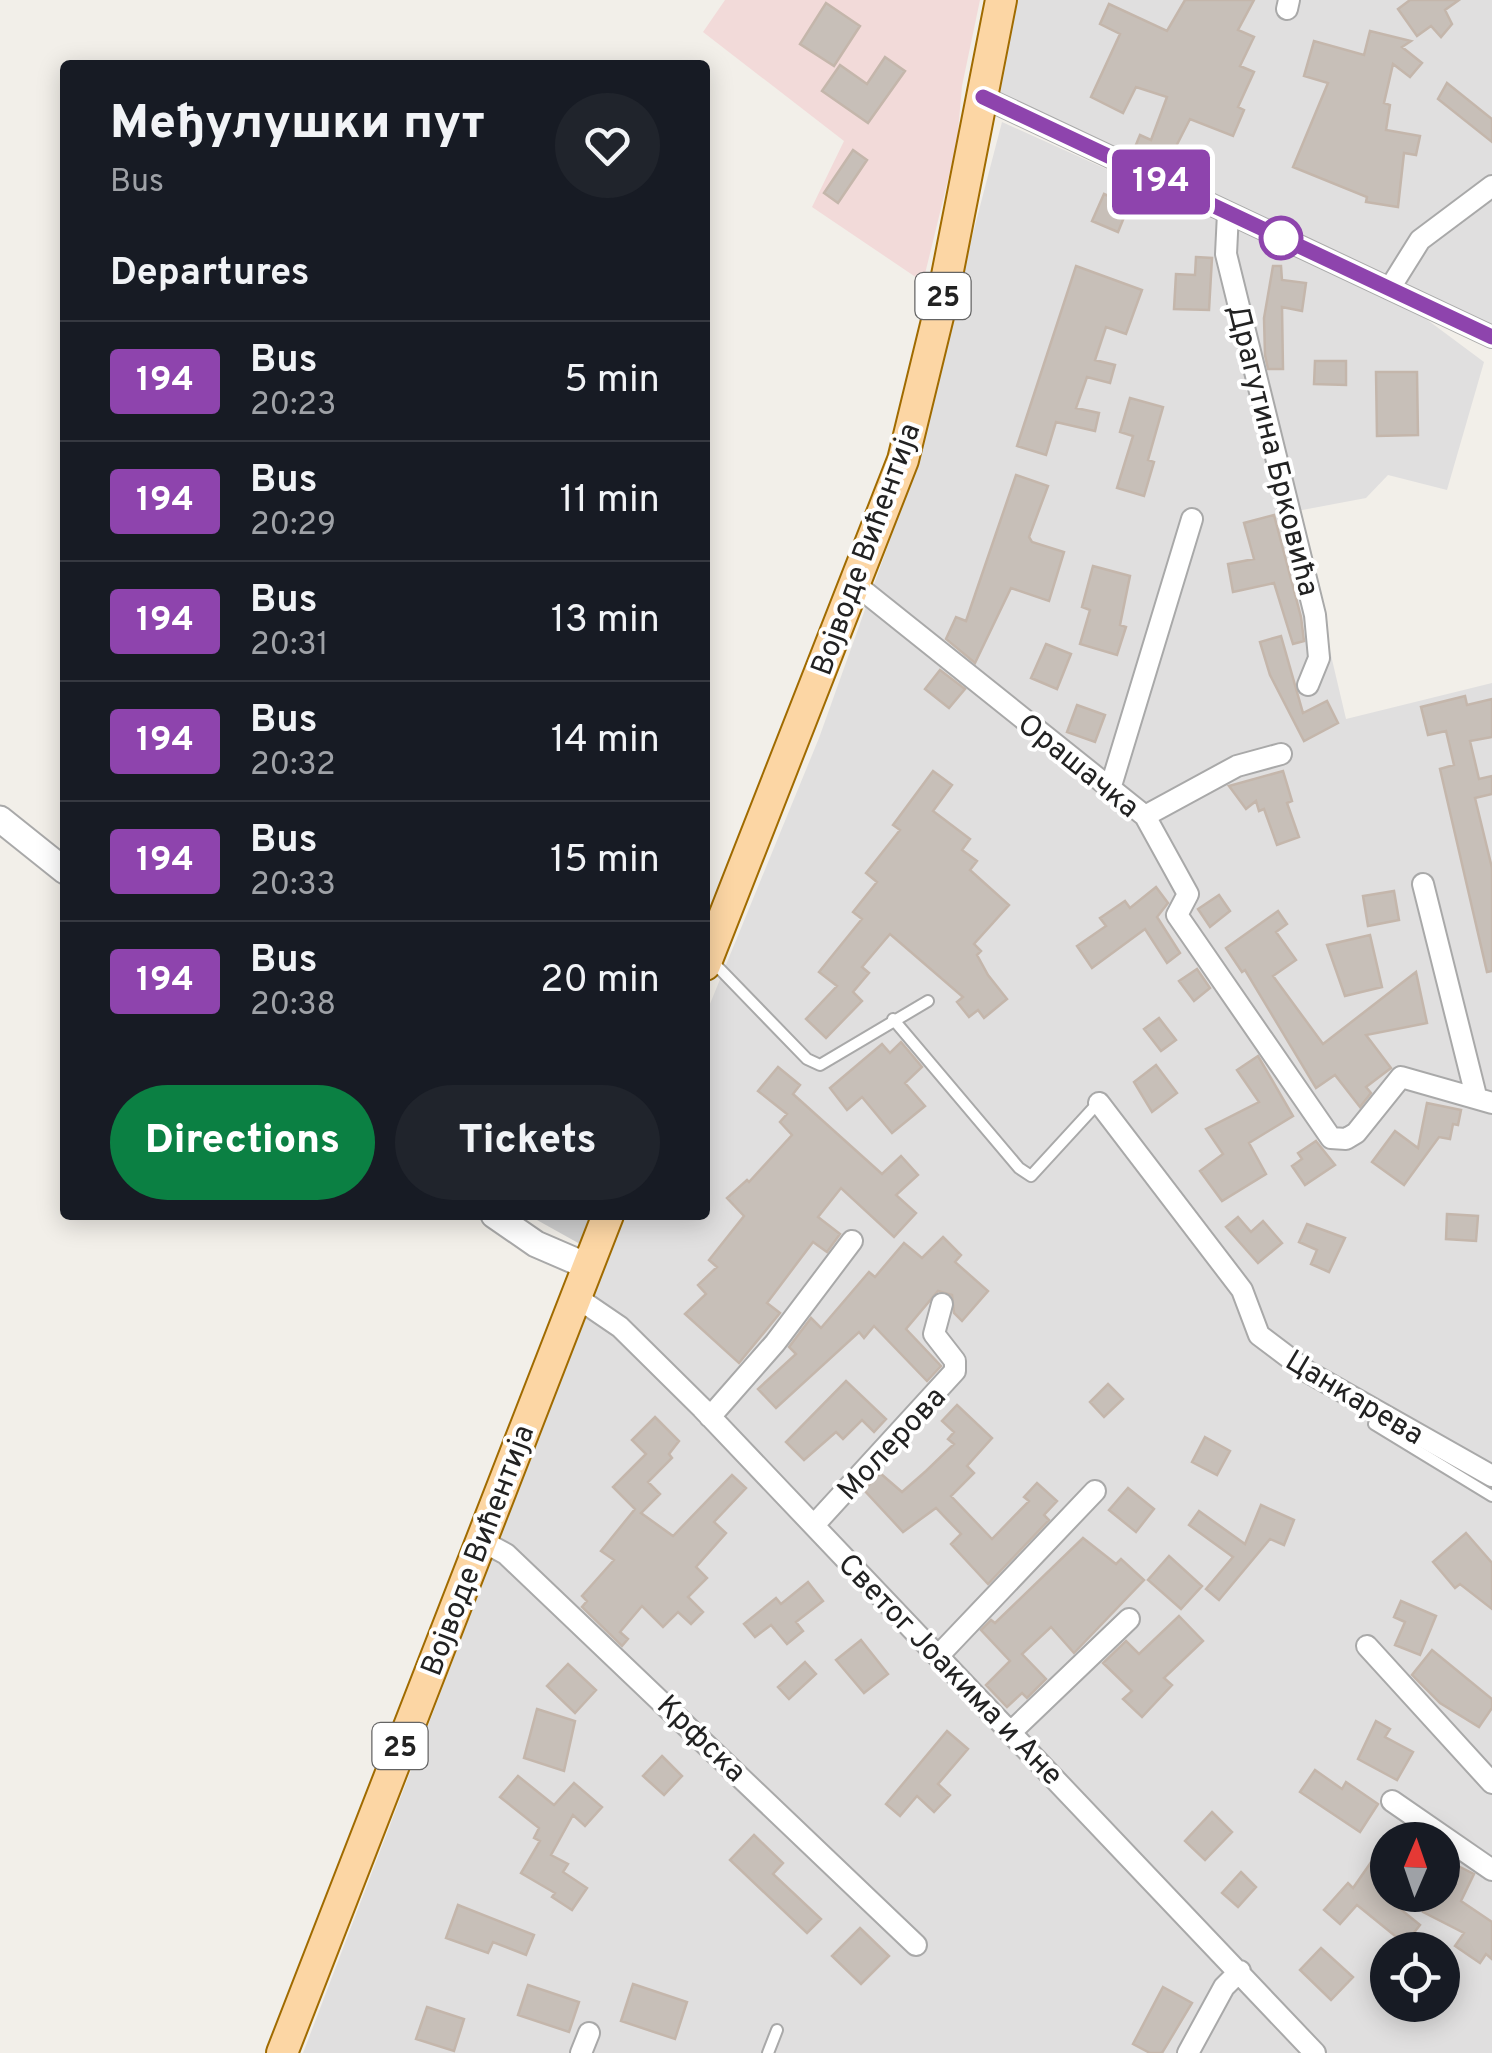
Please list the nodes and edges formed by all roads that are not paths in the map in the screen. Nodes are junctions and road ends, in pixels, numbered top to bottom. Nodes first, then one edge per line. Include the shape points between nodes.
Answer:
1 (1001, 0) edge
2 (983, 97) junction
3 (1492, 186) edge
4 (1228, 213) junction
5 (1390, 288) junction
6 (1492, 337) edge
7 (1192, 519) dead end
8 (855, 584) junction
9 (1308, 686) dead end
10 (1280, 754) dead end
11 (1110, 789) junction
12 (1144, 816) junction
13 (0, 820) edge
14 (60, 867) edge
15 (1423, 884) dead end
16 (710, 953) edge
17 (710, 964) edge
18 (928, 1001) dead end
19 (893, 1018) junction
20 (1484, 1100) edge
21 (1099, 1102) joint
22 (501, 1220) edge
23 (606, 1220) edge
24 (852, 1241) dead end
25 (587, 1266) junction
26 (576, 1297) junction
27 (942, 1304) dead end
28 (710, 1417) junction
29 (1374, 1424) dead end
30 (1492, 1476) edge
31 (1096, 1491) dead end
32 (1492, 1496) edge
33 (814, 1526) junction
34 (480, 1540) junction
35 (1128, 1618) dead end
36 (1367, 1646) dead end
37 (940, 1655) junction
38 (1011, 1732) junction
39 (1492, 1783) edge
40 (1392, 1802) dead end
41 (1492, 1870) edge
42 (916, 1945) dead end
43 (1240, 1971) junction
44 (777, 2030) dead end
45 (590, 2032) dead end
46 (282, 2053) edge
47 (581, 2053) edge
48 (768, 2053) edge
49 (1188, 2053) edge
50 (1315, 2053) edge

1 - 2 main road, Војводе Вићентија / 25
2 - 4 street
2 - 8 main road, Војводе Вићентија / 25 via 915,418
3 - 5 street via 1420,240
4 - 5 street
4 - 9 street, Драгутина Брковића via 1226,254 1315,615 1319,658
5 - 6 street
7 - 11 street
8 - 11 street, Орашачка
8 - 16 main road, Војводе Вићентија / 25
10 - 12 street via 1237,766
11 - 12 street, Орашачка
12 - 20 street, Орашачка via 1188,894 1176,915 1331,1138 1356,1133 1401,1077
13 - 14 street
15 - 20 street
17 - 19 lane via 813,1063 832,1060
18 - 19 lane
19 - 21 lane via 1031,1176
21 - 30 street, Цанкарева via 1242,1290 1258,1335 1308,1372
22 - 25 street
23 - 25 main road, Војводе Вићентија / 25
24 - 28 street
25 - 26 main road, Војводе Вићентија / 25
26 - 28 street, Светог Јоакима и Ане via 620,1328
26 - 34 main road, Војводе Вићентија / 25
27 - 33 street, Молерова via 934,1334 955,1361 955,1372
28 - 33 street, Светог Јоакима и Ане
29 - 32 lane
31 - 37 street
33 - 37 street, Светог Јоакима и Ане
34 - 42 street, Крфска via 520,1567
34 - 46 main road, Војводе Вићентија / 25
35 - 38 street
36 - 39 street
37 - 38 street, Светог Јоакима и Ане
38 - 43 street, Светог Јоакима и Ане
40 - 41 street
43 - 49 street
43 - 50 street, Светог Јоакима и Ане
44 - 48 lane
45 - 47 street

